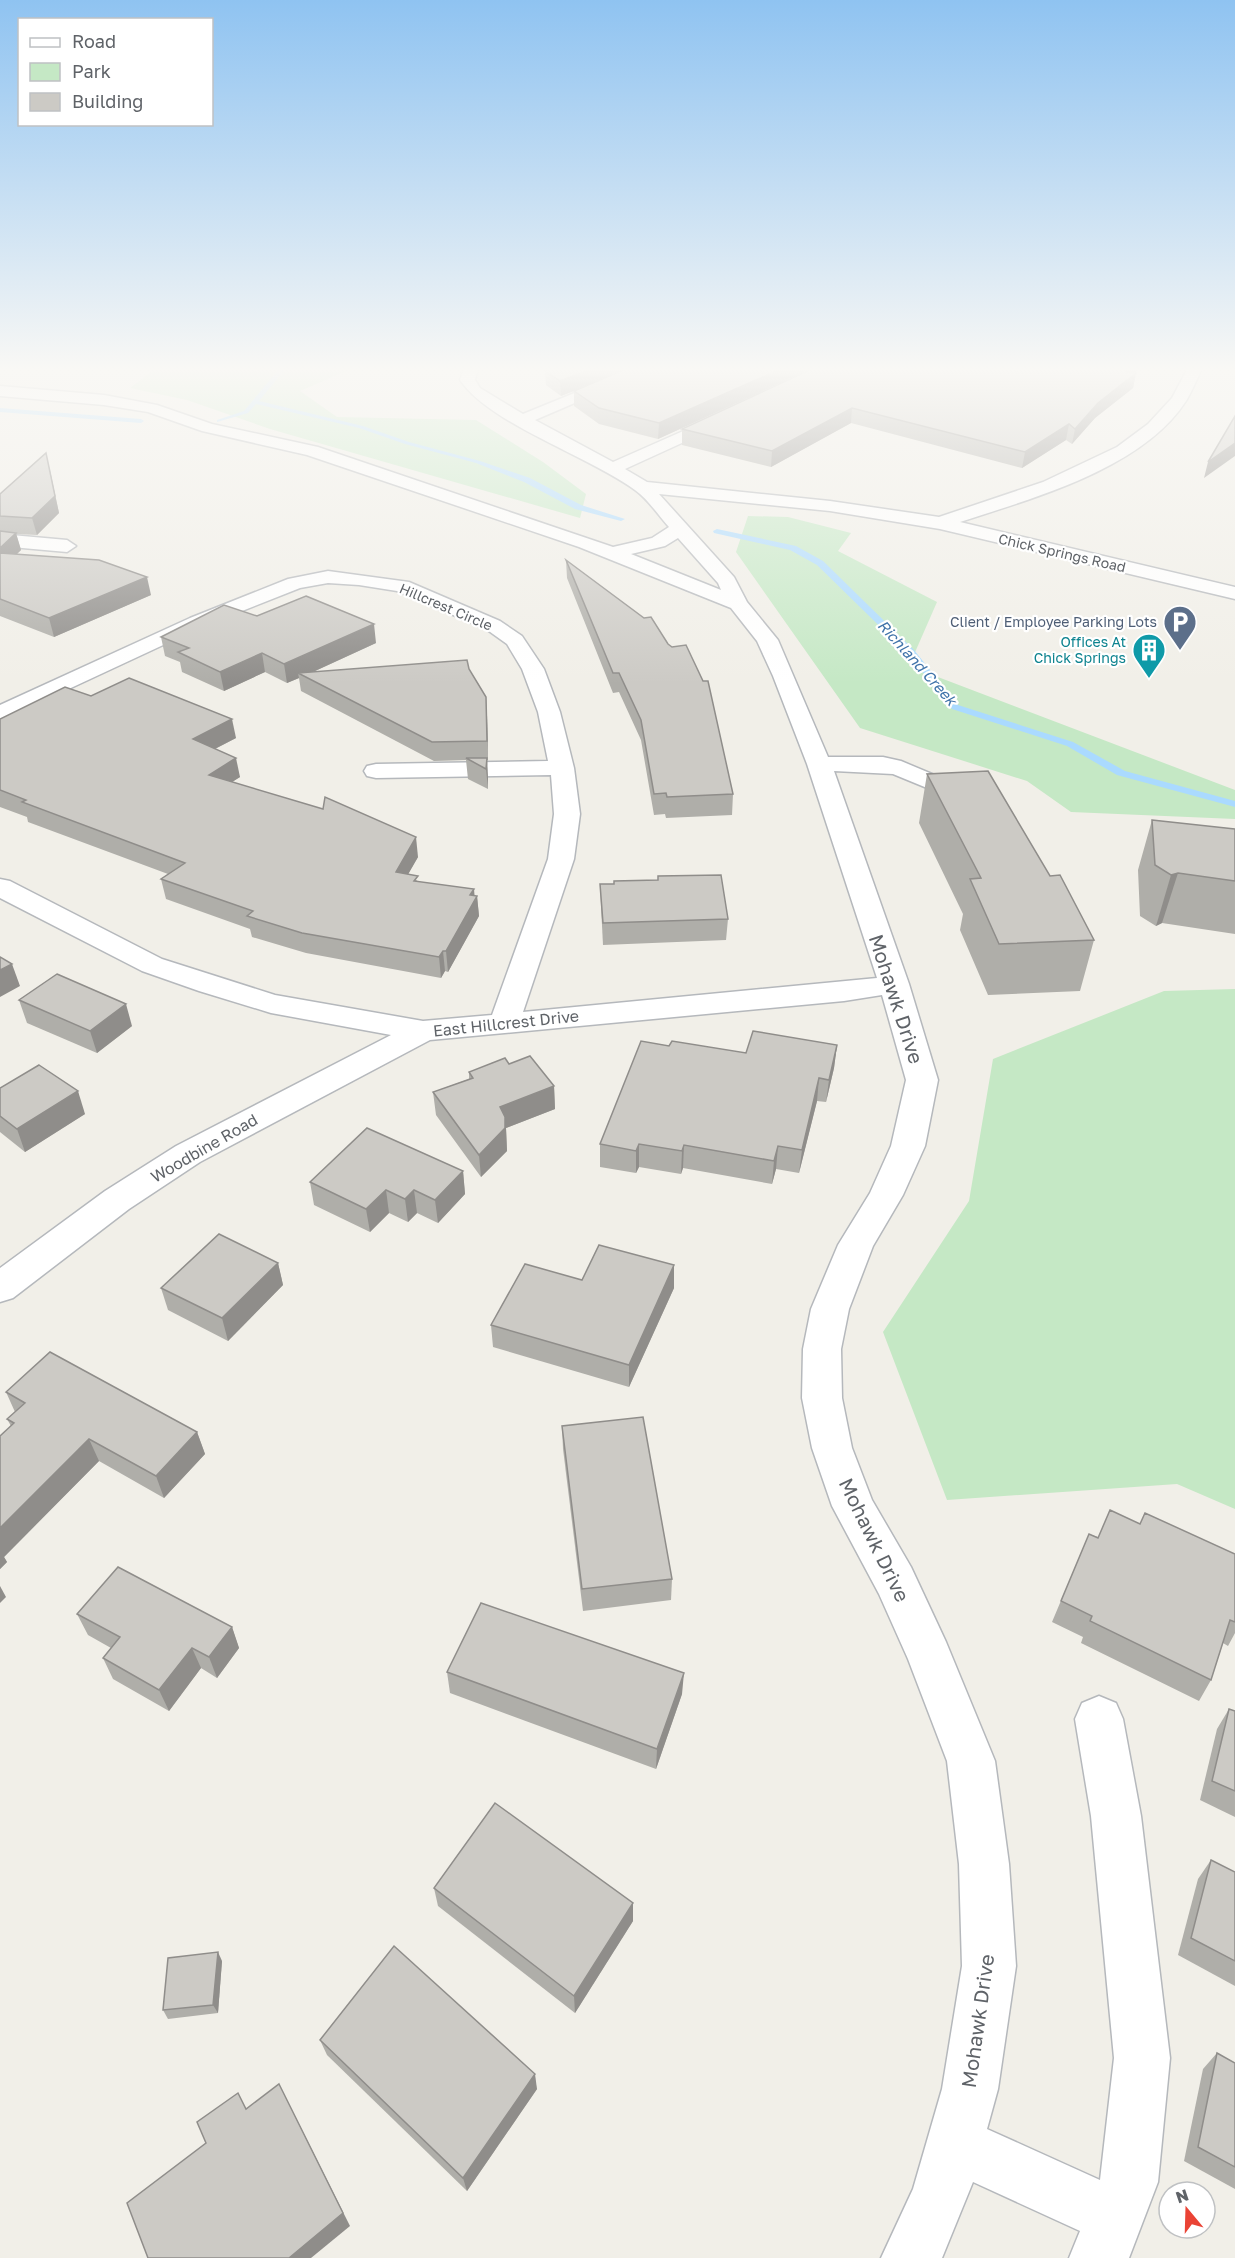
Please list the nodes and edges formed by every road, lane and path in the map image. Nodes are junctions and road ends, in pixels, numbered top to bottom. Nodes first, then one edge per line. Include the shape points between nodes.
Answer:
1 (383, 473) edge
2 (620, 473) edge
3 (636, 473) edge
4 (1075, 473) edge
5 (628, 478) junction
6 (940, 523) junction
7 (681, 528) junction
8 (0, 540) edge
9 (67, 546) dead end
10 (612, 553) junction
11 (1235, 593) edge
12 (738, 604) junction
13 (0, 714) edge
14 (819, 764) junction
15 (562, 768) junction
16 (376, 771) dead end
17 (986, 807) edge
18 (0, 887) edge
19 (894, 984) junction
20 (504, 1023) junction
21 (423, 1031) junction
22 (0, 1288) edge
23 (1099, 1719) dead end
24 (955, 2144) junction
25 (1107, 2238) edge
26 (911, 2258) edge

1 - 10 street, Mohawk Drive
2 - 5 street, Chick Springs Road
3 - 5 street
4 - 6 street
5 - 6 street, Chick Springs Road
5 - 7 street, Mohawk Drive
6 - 11 street, Chick Springs Road
7 - 10 street via 658,542
7 - 12 street, Mohawk Drive via 727,581
8 - 9 street
10 - 12 street, Mohawk Drive
12 - 14 street, Mohawk Drive via 767,640
13 - 15 street, Hillcrest Circle via 197,622 295,584 328,577 359,579 402,586 493,625 515,640 533,669 549,712
14 - 17 street via 883,764 901,768
14 - 19 street, Mohawk Drive
15 - 16 street
15 - 20 street, Hillcrest Circle via 567,814 561,860
18 - 21 street, East Hillcrest Drive via 152,965 209,985 271,1004
19 - 20 street, East Hillcrest Drive
19 - 24 street, Mohawk Drive via 922,1080 908,1146 886,1195 856,1245 830,1310 822,1349 822,1398 832,1448 853,1506 895,1581 971,1761 984,1864 989,1966 970,2089
20 - 21 street, East Hillcrest Drive
21 - 22 street, Woodbine Road via 188,1154 117,1200
23 - 25 street via 1116,1816 1142,2058 1130,2182
24 - 25 street
24 - 26 street, Mohawk Drive via 940,2196

